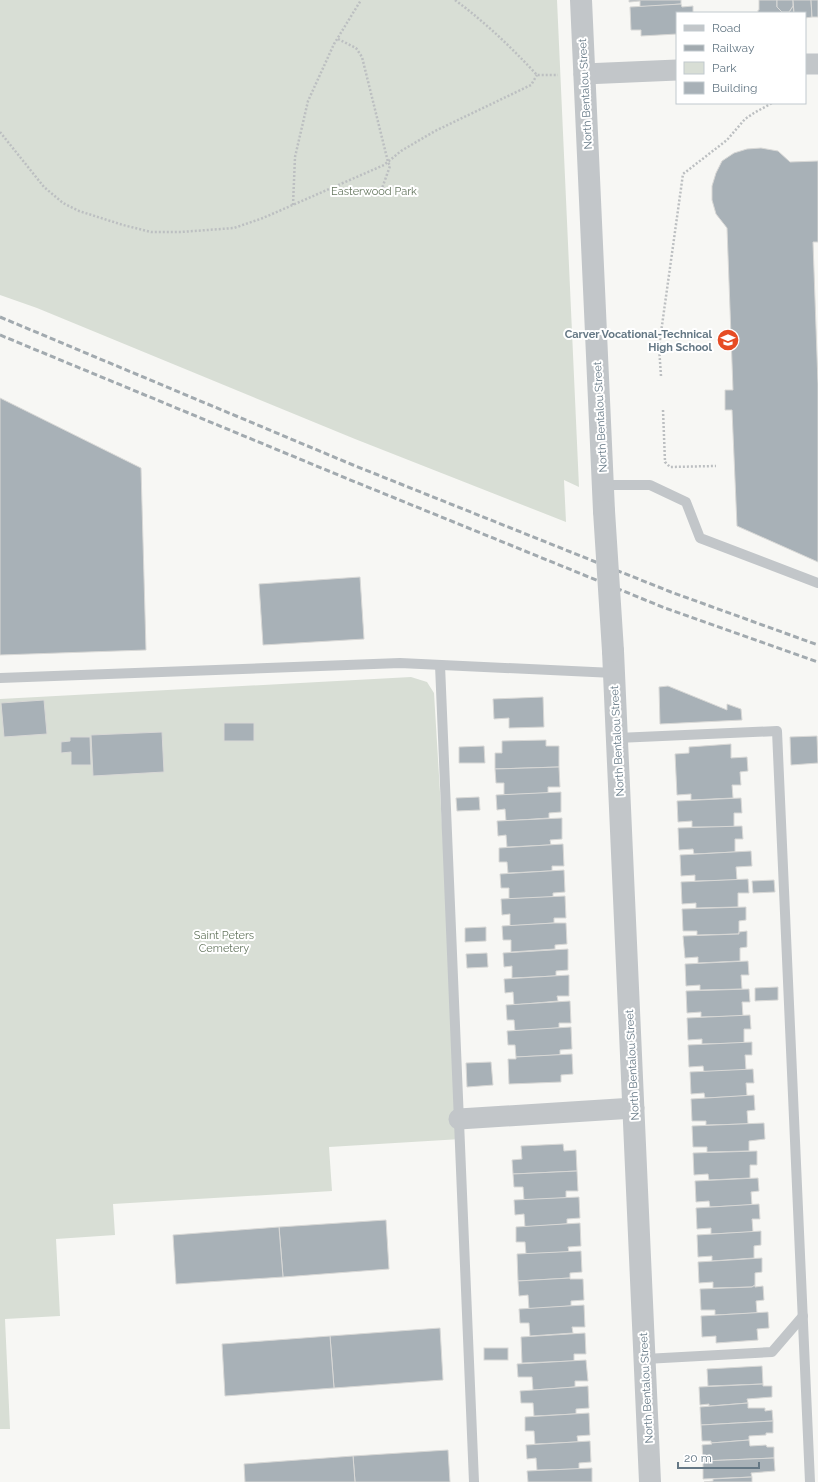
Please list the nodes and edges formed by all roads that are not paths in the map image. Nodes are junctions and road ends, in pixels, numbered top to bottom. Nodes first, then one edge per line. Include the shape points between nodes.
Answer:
1 (581, 0) edge
2 (806, 64) edge
3 (818, 64) edge
4 (676, 70) edge
5 (584, 74) junction
6 (603, 484) junction
7 (818, 583) edge
8 (440, 665) junction
9 (614, 673) junction
10 (0, 678) edge
11 (617, 738) junction
12 (634, 1108) junction
13 (459, 1119) junction
14 (803, 1316) junction
15 (645, 1359) junction
16 (474, 1482) edge
17 (650, 1482) edge
18 (810, 1482) edge

1 - 5 street, North Bentalou Street
2 - 3 street
4 - 5 street
5 - 6 street, North Bentalou Street
6 - 7 lane via 650,485 686,502 700,538
6 - 9 street, North Bentalou Street, bridge
8 - 9 lane
8 - 10 lane via 400,663
8 - 13 lane
9 - 11 street, North Bentalou Street
11 - 12 street, North Bentalou Street
11 - 14 lane via 777,731
12 - 13 street
12 - 15 street, North Bentalou Street
13 - 16 lane
14 - 15 lane via 772,1352
14 - 18 lane
15 - 17 street, North Bentalou Street

